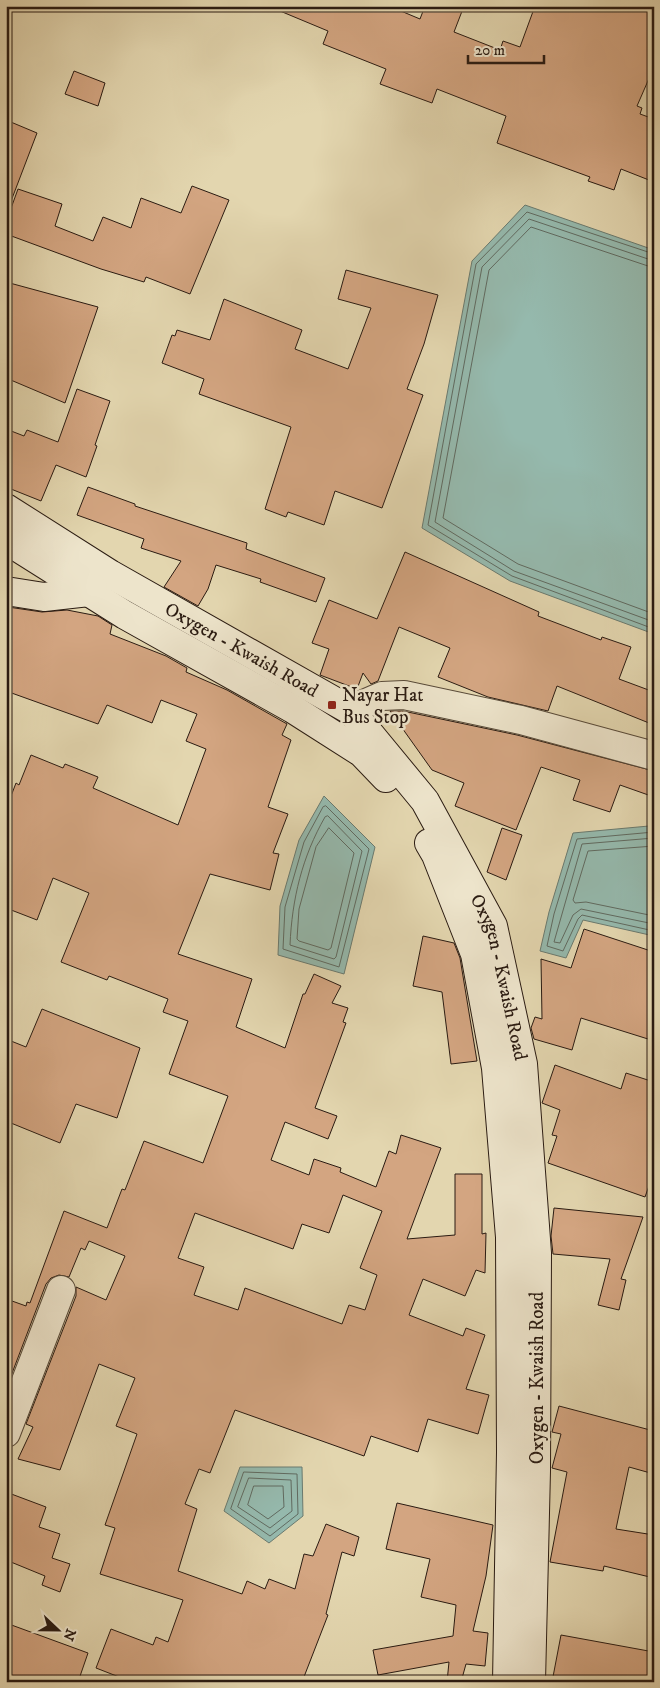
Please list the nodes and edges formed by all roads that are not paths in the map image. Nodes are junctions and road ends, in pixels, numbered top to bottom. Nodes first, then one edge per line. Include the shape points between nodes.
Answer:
1 (6, 508) edge
2 (6, 540) edge
3 (110, 574) junction
4 (6, 591) edge
5 (89, 592) junction
6 (350, 710) junction
7 (654, 756) edge
8 (61, 1290) dead end
9 (6, 1433) edge
10 (507, 1682) edge
11 (531, 1682) edge

1 - 3 main road, Oxygen - Kwaish Road
2 - 5 main road, Oxygen - Kwaish Road
3 - 5 main road
3 - 6 main road, Oxygen - Kwaish Road
4 - 5 main road via 44,597
5 - 10 main road, Oxygen - Kwaish Road via 293,709 362,753 399,792 432,848 475,954 496,1068 510,1237
6 - 7 main road via 382,696 404,695 521,720
6 - 11 main road, Oxygen - Kwaish Road via 425,801 493,926 523,1064 537,1253
8 - 9 main road

